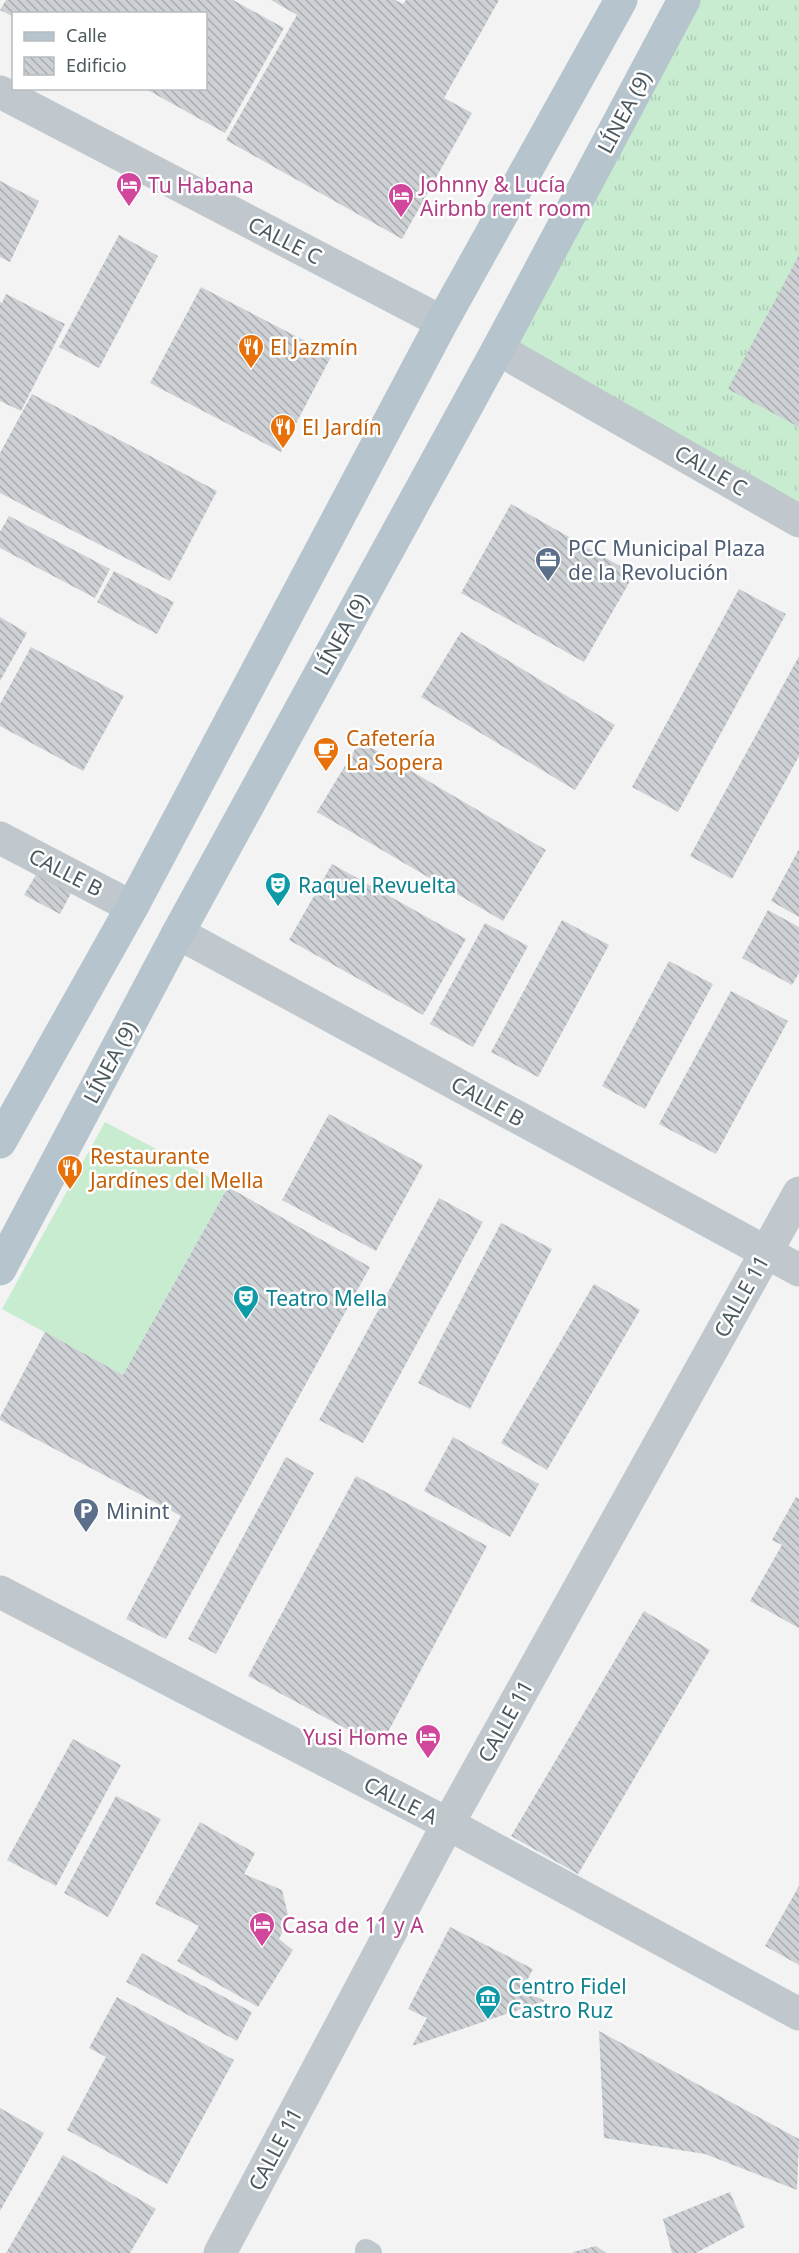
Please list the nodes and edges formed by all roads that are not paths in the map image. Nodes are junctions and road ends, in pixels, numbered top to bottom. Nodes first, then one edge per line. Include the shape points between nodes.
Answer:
1 (621, 0) edge
2 (684, 0) edge
3 (0, 92) edge
4 (442, 322) junction
5 (498, 349) junction
6 (799, 521) edge
7 (0, 838) edge
8 (132, 907) junction
9 (178, 933) junction
10 (0, 1142) edge
11 (799, 1193) edge
12 (765, 1252) junction
13 (0, 1269) edge
14 (799, 1270) edge
15 (0, 1592) edge
16 (448, 1824) junction
17 (799, 2014) edge
18 (219, 2253) edge

1 - 4 main road
2 - 5 main road, LÍNEA (9)
3 - 4 street, CALLE C
4 - 8 main road
5 - 6 street, CALLE C
5 - 9 main road, LÍNEA (9)
7 - 8 street, CALLE B
8 - 10 main road
9 - 12 street, CALLE B
9 - 13 main road, LÍNEA (9)
11 - 12 street, CALLE 11
12 - 14 street, CALLE B
12 - 16 street, CALLE 11
15 - 16 street, CALLE A
16 - 17 street, CALLE A
16 - 18 street, CALLE 11

